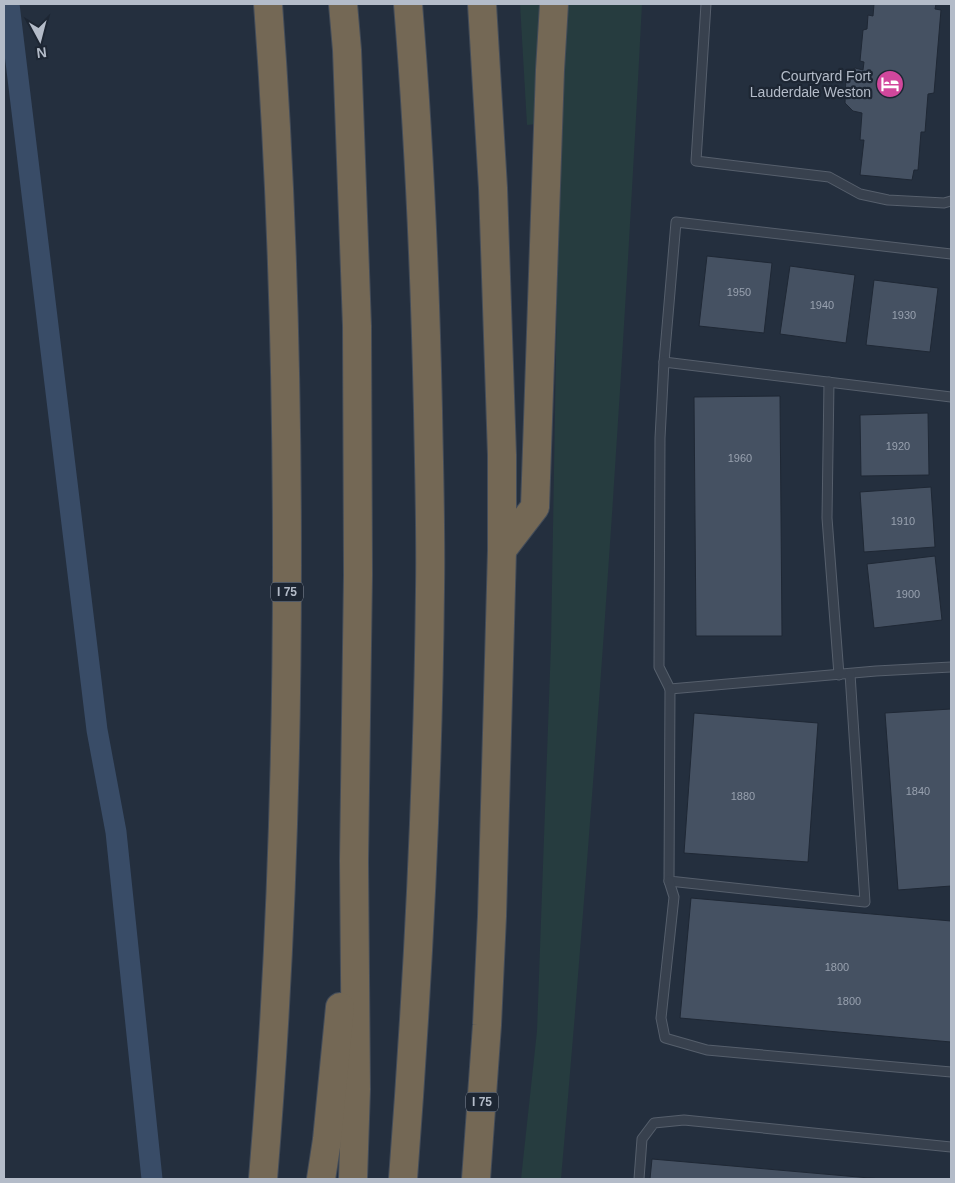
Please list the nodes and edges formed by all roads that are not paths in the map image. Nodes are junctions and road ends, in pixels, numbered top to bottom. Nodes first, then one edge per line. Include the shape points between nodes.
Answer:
1 (268, 4) edge
2 (343, 4) edge
3 (408, 4) edge
4 (482, 4) edge
5 (554, 4) edge
6 (706, 4) edge
7 (951, 201) edge
8 (951, 254) edge
9 (664, 362) junction
10 (829, 382) junction
11 (951, 397) edge
12 (502, 550) junction
13 (951, 667) edge
14 (850, 674) junction
15 (839, 675) junction
16 (670, 689) junction
17 (354, 861) junction
18 (669, 882) junction
19 (951, 1072) edge
20 (951, 1147) edge
21 (263, 1179) edge
22 (321, 1179) edge
23 (353, 1179) edge
24 (403, 1179) edge
25 (476, 1179) edge
26 (639, 1179) edge

1 - 21 highway, I 75 via 284,332 287,695 280,920
2 - 17 highway via 357,326
3 - 24 highway via 421,197 430,586 421,891
4 - 12 highway, I 75 via 493,198
5 - 12 highway via 535,507
6 - 7 lane via 696,161 829,177 860,194 888,200 944,204
8 - 9 lane via 676,222
9 - 10 lane
9 - 16 lane via 660,438 659,667
10 - 11 lane
10 - 15 lane via 827,518
12 - 25 highway, I 75 via 492,916
13 - 14 lane
14 - 15 lane
14 - 18 lane via 865,902
15 - 16 lane
16 - 18 lane
17 - 22 highway
17 - 23 highway via 356,1089
18 - 19 lane via 674,898 660,1018 665,1038 707,1050
20 - 26 lane via 684,1120 654,1123 642,1139

